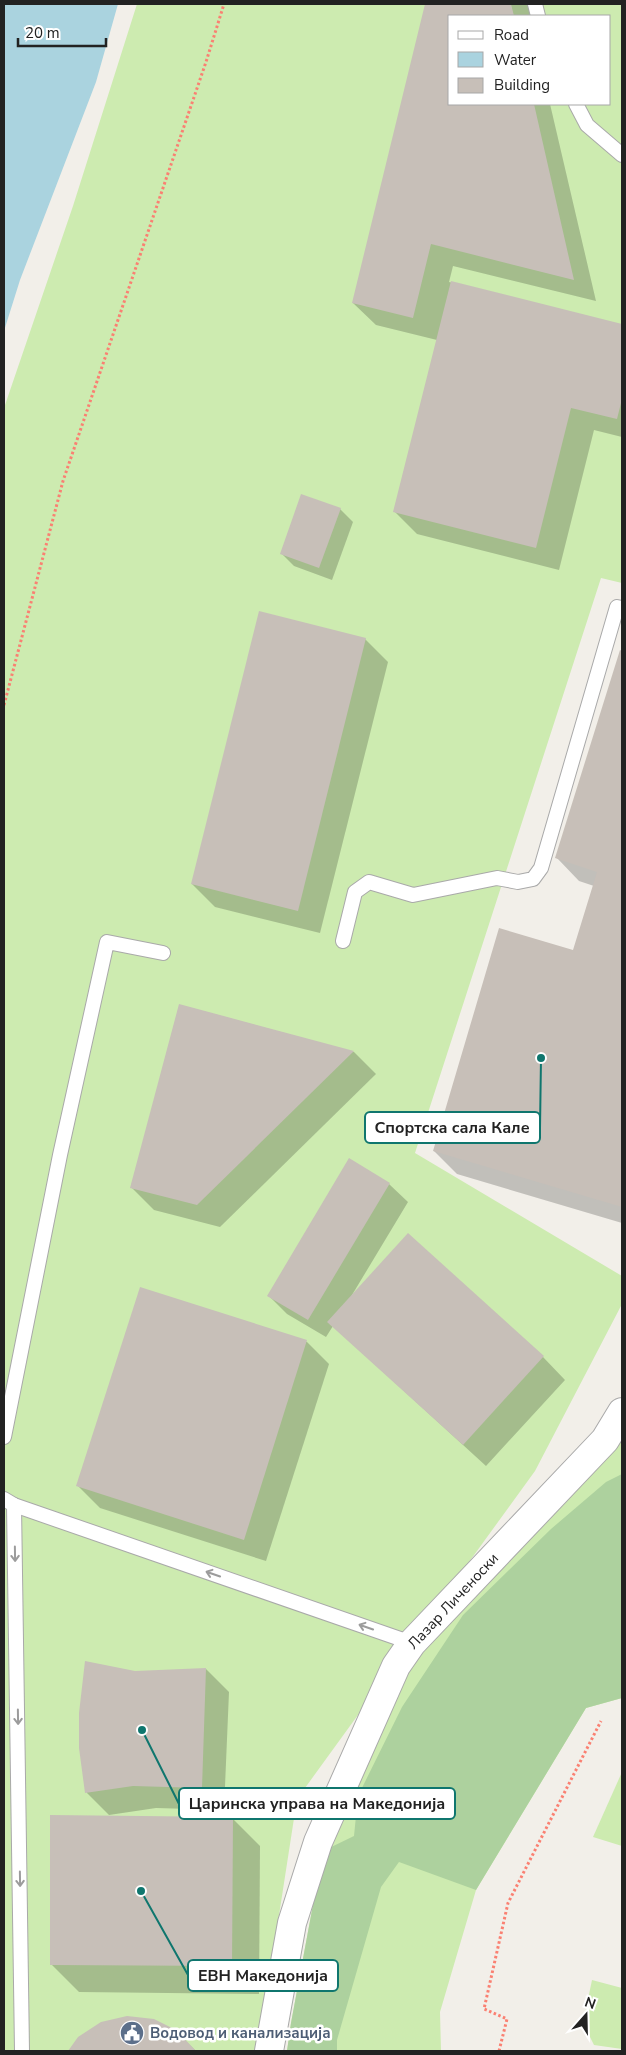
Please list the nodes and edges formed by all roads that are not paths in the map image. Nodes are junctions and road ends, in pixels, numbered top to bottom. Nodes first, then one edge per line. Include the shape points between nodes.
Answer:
1 (577, 105) edge
2 (622, 155) edge
3 (622, 608) edge
4 (343, 942) dead end
5 (163, 953) dead end
6 (622, 1412) edge
7 (4, 1437) edge
8 (9, 1502) edge
9 (412, 1643) junction
10 (22, 2051) edge
11 (270, 2051) edge

1 - 2 lane via 587,125
3 - 4 lane via 617,607 541,868 533,879 518,882 497,878 413,895 369,882 355,892
5 - 7 lane via 107,942 60,1155
6 - 9 street, Лазар Личеноски via 605,1440
9 -> 8 lane
8 -> 10 lane
9 - 11 street, Лазар Личеноски via 396,1666 318,1842 292,1924

